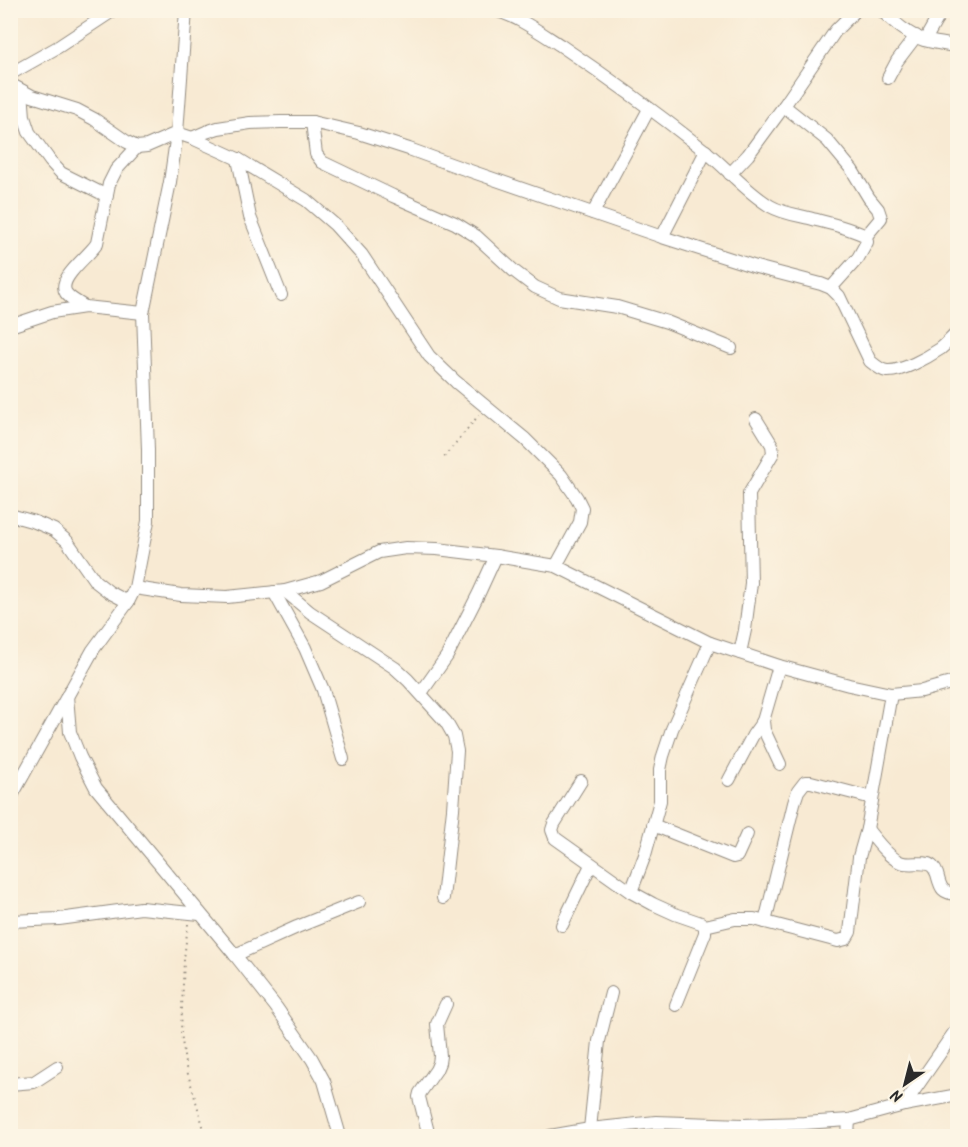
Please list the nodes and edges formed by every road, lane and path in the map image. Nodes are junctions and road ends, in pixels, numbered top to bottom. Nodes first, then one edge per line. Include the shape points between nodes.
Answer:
1 (114, 10) edge
2 (186, 10) edge
3 (450, 10) edge
4 (478, 10) edge
5 (491, 10) edge
6 (856, 10) edge
7 (880, 10) edge
8 (942, 10) edge
9 (920, 38) junction
10 (957, 47) edge
11 (10, 74) edge
12 (888, 78) dead end
13 (10, 84) edge
14 (22, 91) junction
15 (784, 106) junction
16 (649, 109) junction
17 (312, 122) junction
18 (177, 133) junction
19 (192, 138) junction
20 (137, 147) junction
21 (706, 152) junction
22 (238, 159) junction
23 (730, 174) junction
24 (107, 196) junction
25 (593, 213) junction
26 (866, 236) junction
27 (662, 237) junction
28 (831, 288) junction
29 (281, 295) dead end
30 (85, 307) junction
31 (143, 312) junction
32 (10, 326) edge
33 (957, 332) edge
34 (731, 348) dead end
35 (486, 406) junction
36 (756, 418) dead end
37 (444, 457) dead end
38 (10, 515) edge
39 (496, 556) junction
40 (556, 566) junction
41 (135, 588) junction
42 (279, 591) junction
43 (128, 602) junction
44 (710, 643) junction
45 (740, 653) junction
46 (779, 666) junction
47 (957, 681) edge
48 (421, 693) junction
49 (891, 694) junction
50 (67, 695) junction
51 (763, 721) junction
52 (343, 759) dead end
53 (780, 764) dead end
54 (581, 780) dead end
55 (729, 780) dead end
56 (872, 798) junction
57 (10, 799) edge
58 (654, 825) junction
59 (867, 829) junction
60 (747, 834) dead end
61 (591, 865) junction
62 (631, 892) junction
63 (957, 895) edge
64 (443, 898) dead end
65 (359, 902) dead end
66 (195, 914) junction
67 (10, 921) edge
68 (765, 921) junction
69 (562, 925) dead end
70 (705, 926) junction
71 (235, 955) junction
72 (611, 993) dead end
73 (446, 1004) dead end
74 (676, 1005) dead end
75 (957, 1027) edge
76 (57, 1067) dead end
77 (10, 1084) edge
78 (957, 1095) edge
79 (904, 1105) junction
80 (849, 1120) junction
81 (590, 1129) junction
82 (206, 1137) edge
83 (340, 1137) edge
84 (429, 1137) edge
85 (549, 1137) edge
86 (848, 1137) edge

1 - 11 street
2 - 18 street
3 - 4 street
5 - 16 street via 544,34
6 - 15 street via 836,30
7 - 9 street
8 - 9 street
9 - 10 street
9 - 12 street via 897,61
13 - 14 street
14 - 20 street via 77,110
14 - 24 street via 29,132 50,162 61,173
15 - 23 street
15 - 26 street via 827,140 878,209 881,218
16 - 21 street
16 - 25 street
17 - 19 street via 250,123 218,128
17 - 25 street via 410,149
17 - 34 street via 316,154 322,162 462,227 535,287 560,298 617,307 667,322
18 - 19 street
18 - 20 street
18 - 31 street
19 - 22 street
20 - 24 street via 111,177
21 - 23 street
21 - 27 street
22 - 29 street via 250,217
22 - 35 street via 306,200 335,225 362,255 429,356
23 - 26 street via 773,207
24 - 30 street via 97,243 72,270 64,286 69,296
25 - 27 street
26 - 28 street via 858,258
27 - 28 street
28 - 33 street via 839,296 870,361 879,368 902,369 942,348
30 - 31 street
30 - 32 street via 52,312
31 - 41 street via 148,521
35 - 37 path
35 - 40 street via 561,475 582,508 580,522
36 - 45 street via 773,453 749,494 751,583
38 - 43 street via 54,530 67,541 95,581
39 - 40 street
39 - 42 street via 436,549 379,552 321,581
39 - 48 street via 447,656
40 - 44 street
41 - 42 street via 227,597
41 - 43 street
42 - 48 street via 395,668
42 - 52 street via 323,690
43 - 50 street
44 - 45 street
44 - 58 street via 663,756
45 - 46 street
46 - 49 street
46 - 51 street
47 - 49 street via 922,691
48 - 64 street via 446,722 458,751
49 - 56 street
50 - 57 street
50 - 66 street via 70,732 96,788
51 - 53 street
51 - 55 street
54 - 61 street via 552,830 555,838
56 - 59 street
56 - 68 street via 805,782 794,803
58 - 60 street via 733,857
58 - 62 street
59 - 63 street via 898,861 933,866 940,888
59 - 68 street via 846,939 838,941
61 - 62 street
61 - 69 street
62 - 70 street
65 - 71 street
66 - 67 street via 141,908
66 - 71 street
66 - 82 path via 184,959 182,1032 185,1064
68 - 70 street via 735,919
70 - 74 street
71 - 83 street via 312,1059 324,1081
72 - 81 street via 599,1041
73 - 84 street via 437,1024 439,1063 419,1097
75 - 79 street
76 - 77 street via 34,1082
78 - 79 street
79 - 80 street
80 - 81 street via 743,1125 656,1122
80 - 86 street
81 - 85 street

